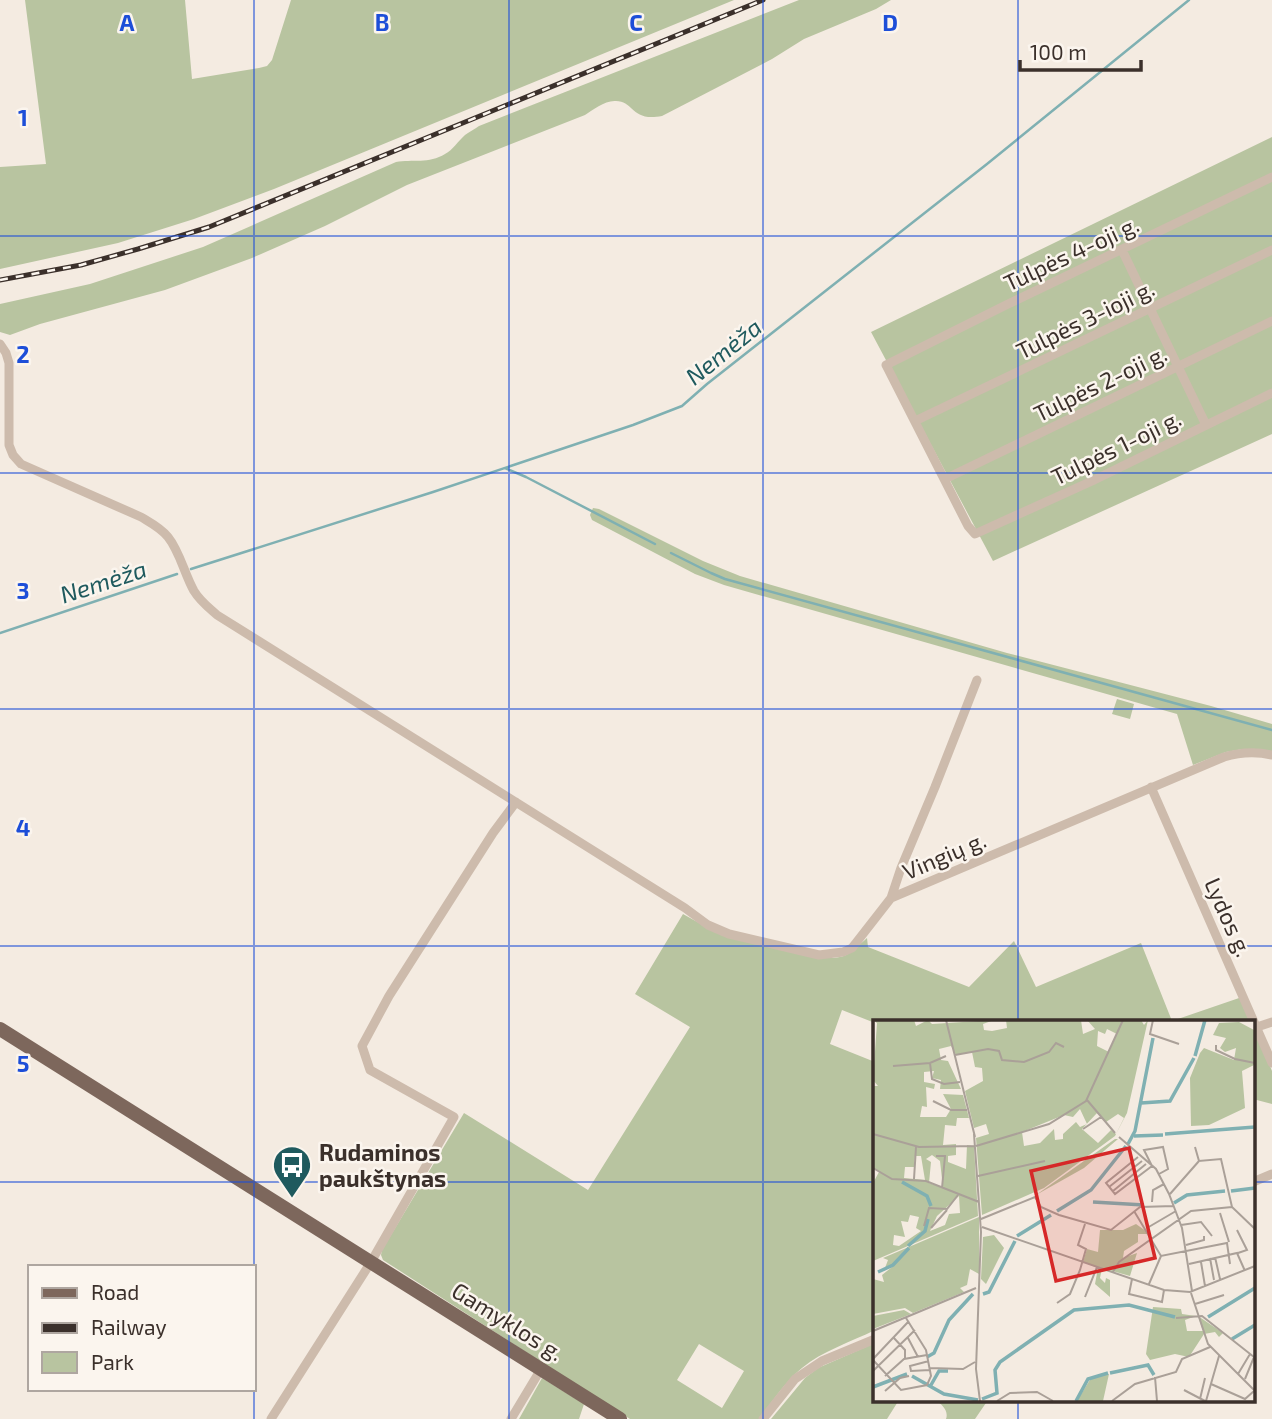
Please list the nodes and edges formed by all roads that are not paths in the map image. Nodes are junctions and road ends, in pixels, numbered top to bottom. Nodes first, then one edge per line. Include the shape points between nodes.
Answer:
1 (1272, 177) edge
2 (1122, 250) junction
3 (1272, 250) edge
4 (1150, 309) junction
5 (1272, 321) edge
6 (0, 344) edge
7 (1179, 367) junction
8 (1272, 393) edge
9 (915, 421) junction
10 (1206, 425) junction
11 (945, 479) junction
12 (977, 680) dead end
13 (1272, 755) edge
14 (1151, 787) junction
15 (516, 802) junction
16 (891, 898) junction
17 (1254, 1020) edge
18 (1254, 1020) edge
19 (1272, 1022) edge
20 (1257, 1027) junction
21 (0, 1029) edge
22 (1272, 1063) edge
23 (1272, 1174) edge
24 (1254, 1182) edge
25 (371, 1262) junction
26 (873, 1340) edge
27 (541, 1369) junction
28 (271, 1419) edge
29 (511, 1419) edge
30 (620, 1419) edge
31 (763, 1419) edge

1 - 2 street, Tulpės 4-oji g.
2 - 4 street
2 - 9 street, Tulpės 4-oji g. via 886,365
3 - 4 street, Tulpės 3-ioji g.
4 - 7 street
4 - 9 street, Tulpės 3-ioji g.
5 - 7 street, Tulpės 2-oji g.
6 - 15 street via 9,363 9,445 21,464 157,526 175,549 194,592 216,615
7 - 10 street
7 - 11 street, Tulpės 2-oji g.
8 - 10 street, Tulpės 1-oji g.
9 - 11 street
10 - 11 street, Tulpės 1-oji g. via 975,534
12 - 16 street, Vingių g.
13 - 14 street, Vingių g. via 1235,753
14 - 16 street, Vingių g.
14 - 17 street, Lydos g.
15 - 16 street via 729,934 819,955 843,952 852,948
15 - 25 street via 389,996 362,1046 370,1070 454,1117
18 - 20 street, Lydos g.
19 - 20 street
20 - 22 street, Lydos g.
21 - 25 main road, Gamyklos g.
23 - 24 street
25 - 27 main road, Gamyklos g.
25 - 28 street
26 - 31 street via 822,1361 795,1379
27 - 29 street
27 - 30 main road, Gamyklos g.

